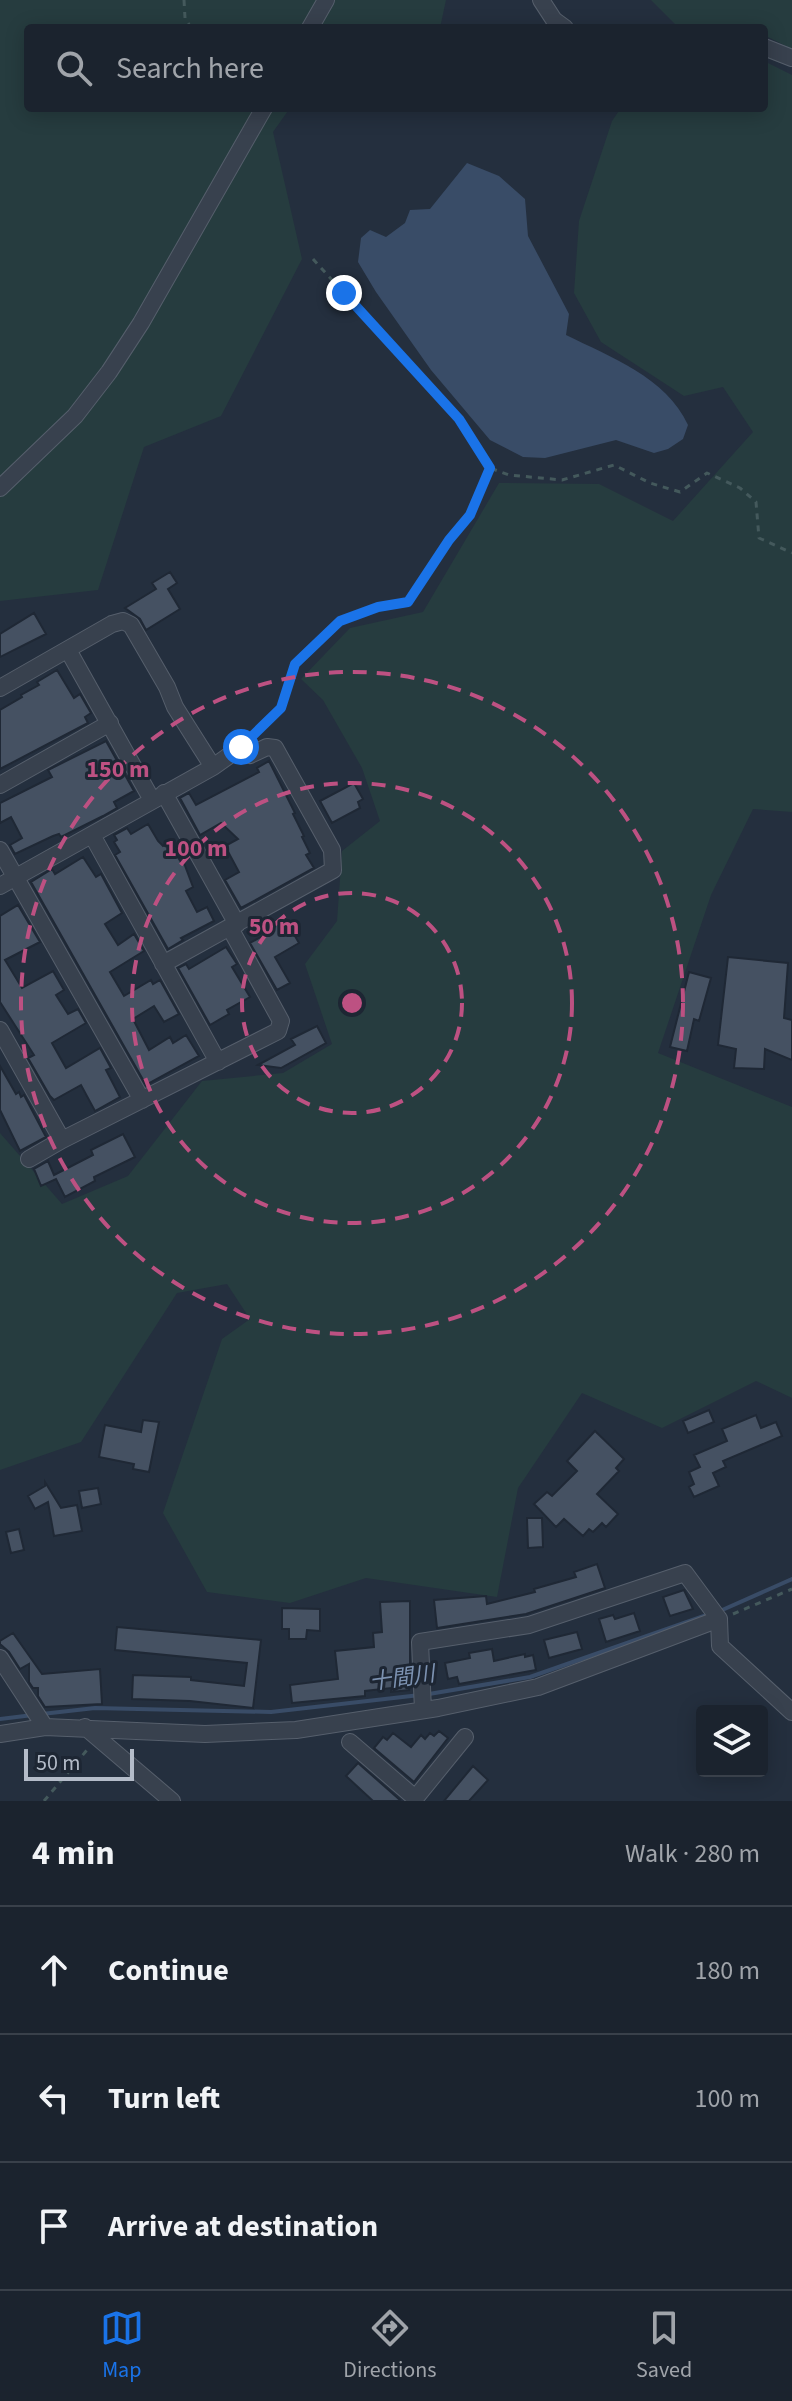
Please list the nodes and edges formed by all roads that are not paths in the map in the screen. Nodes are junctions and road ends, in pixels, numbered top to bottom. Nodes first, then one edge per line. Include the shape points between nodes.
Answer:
1 (326, 0) edge
2 (541, 0) edge
3 (312, 24) edge
4 (560, 24) edge
5 (768, 49) edge
6 (792, 58) edge
7 (262, 112) edge
8 (0, 488) edge
9 (68, 650) junction
10 (0, 688) edge
11 (110, 723) junction
12 (213, 767) junction
13 (0, 785) edge
14 (158, 796) junction
15 (92, 835) junction
16 (0, 850) edge
17 (8, 882) edge
18 (234, 926) junction
19 (163, 964) junction
20 (0, 1030) edge
21 (218, 1062) junction
22 (142, 1100) junction
23 (62, 1140) junction
24 (29, 1159) dead end
25 (719, 1619) junction
26 (0, 1658) edge
27 (423, 1710) junction
28 (792, 1712) edge
29 (45, 1727) junction
30 (91, 1732) junction
31 (0, 1734) edge
32 (465, 1737) dead end
33 (350, 1742) dead end
34 (414, 1800) edge
35 (172, 1801) edge

1 - 3 street
2 - 4 street
5 - 6 street
7 - 8 street via 109,372 75,416
9 - 10 street
9 - 11 street
9 - 12 street via 112,624 131,625
11 - 13 street
11 - 14 street
12 - 14 street
12 - 18 street via 241,747 250,755 275,748 332,850 333,870
14 - 15 street
14 - 18 street
15 - 17 street
15 - 19 street
16 - 17 street
17 - 22 street
18 - 19 street
18 - 21 street via 281,1021 278,1031
19 - 21 street
20 - 23 street
21 - 22 street
22 - 23 street
23 - 24 street
25 - 27 street via 538,1687
25 - 27 street via 685,1573 529,1625 420,1642
25 - 28 street via 720,1646
26 - 29 street
27 - 30 street via 296,1730
29 - 30 street
29 - 31 street
30 - 35 street
32 - 34 street
33 - 34 street

